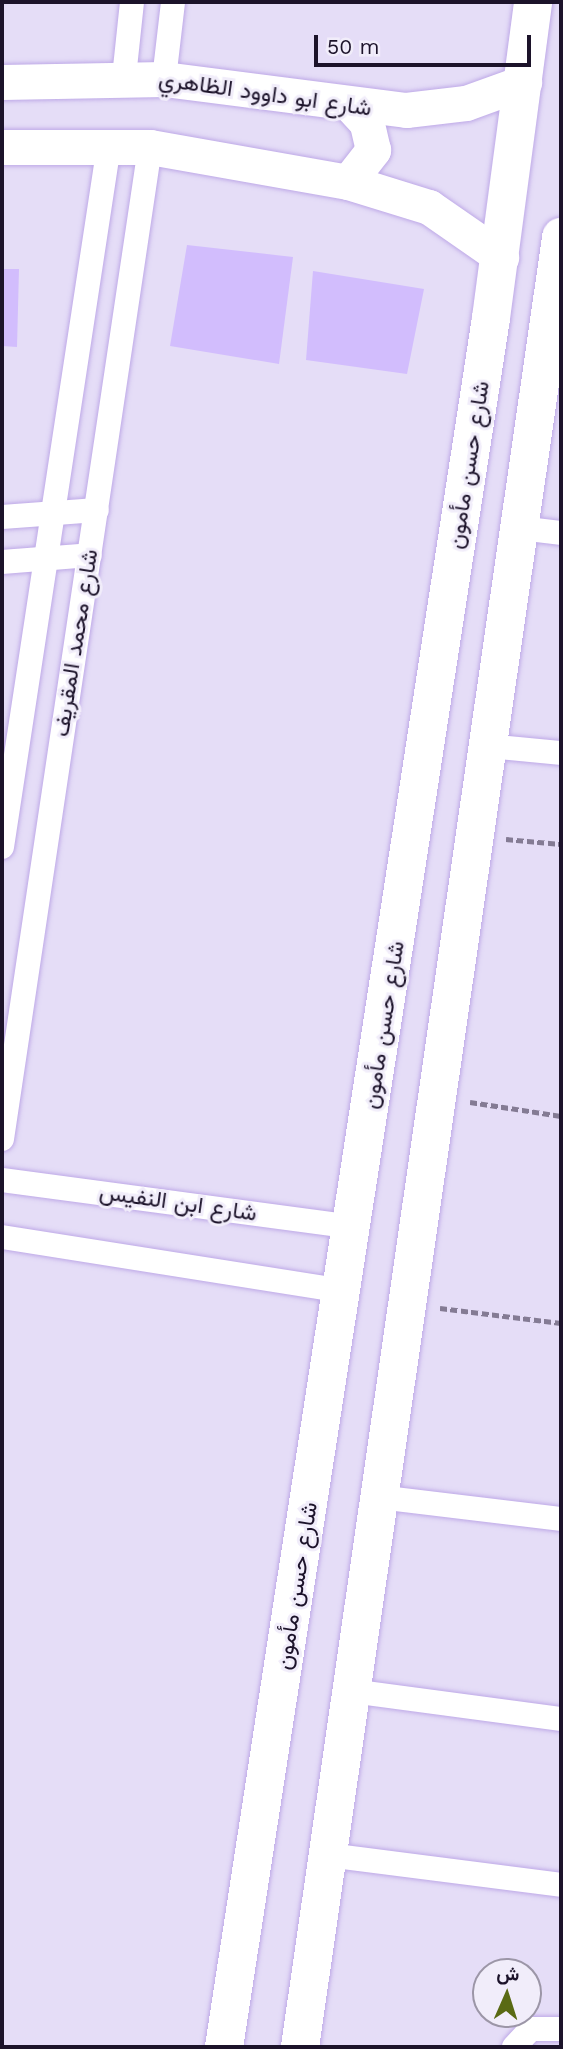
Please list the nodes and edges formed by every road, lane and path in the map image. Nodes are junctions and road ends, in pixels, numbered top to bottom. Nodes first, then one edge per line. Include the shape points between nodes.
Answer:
1 (132, 2) edge
2 (173, 2) edge
3 (533, 2) edge
4 (124, 77) junction
5 (164, 79) junction
6 (2, 82) edge
7 (524, 82) junction
8 (353, 108) junction
9 (109, 145) junction
10 (2, 147) edge
11 (150, 147) junction
12 (348, 182) junction
13 (561, 239) edge
14 (500, 257) junction
15 (97, 510) junction
16 (57, 513) junction
17 (2, 517) edge
18 (520, 528) junction
19 (561, 533) edge
20 (90, 555) junction
21 (48, 559) junction
22 (2, 562) edge
23 (488, 746) junction
24 (561, 753) edge
25 (475, 836) junction
26 (561, 844) edge
27 (2, 847) edge
28 (438, 1097) junction
29 (561, 1116) edge
30 (2, 1139) edge
31 (2, 1180) edge
32 (353, 1227) junction
33 (2, 1237) edge
34 (343, 1291) junction
35 (408, 1303) junction
36 (561, 1324) edge
37 (379, 1497) junction
38 (561, 1520) edge
39 (351, 1691) junction
40 (561, 1719) edge
41 (328, 1855) junction
42 (561, 1885) edge
43 (561, 2029) edge
44 (224, 2047) edge
45 (300, 2047) edge
46 (514, 2047) edge

1 - 4 street
2 - 5 street
3 - 7 main road, شارع حسن مأمون
4 - 5 street, شارع ابو داوود الظاهري
4 - 6 street, شارع ابو داوود الظاهري
5 - 8 street, شارع ابو داوود الظاهري
7 - 8 street, شارع ابو داوود الظاهري via 436,108
7 - 14 main road, شارع حسن مأمون
8 - 12 street via 367,123 373,150
9 - 10 street
9 - 11 street
9 - 16 street, شارع محمد المقريف
11 - 12 street
11 - 15 street, شارع محمد المقريف
12 - 14 street via 429,206
13 - 18 main road
14 - 32 main road, شارع حسن مأمون
15 - 16 street
15 - 20 street, شارع محمد المقريف
16 - 17 street
16 - 21 street, شارع محمد المقريف
18 - 19 street
18 - 23 main road
20 - 21 street
20 - 30 street, شارع محمد المقريف
21 - 22 street
21 - 27 street, شارع محمد المقريف
23 - 24 street
23 - 25 main road
25 - 26 path
25 - 28 main road
28 - 29 path
28 - 35 main road
31 - 32 street, شارع ابن النفيس
32 - 34 main road, شارع حسن مأمون
33 - 34 street
34 - 44 main road, شارع حسن مأمون
35 - 36 path
35 - 37 main road
37 - 38 street
37 - 39 main road
39 - 40 street
39 - 41 main road
41 - 42 street
41 - 45 main road
43 - 46 street via 531,2029

